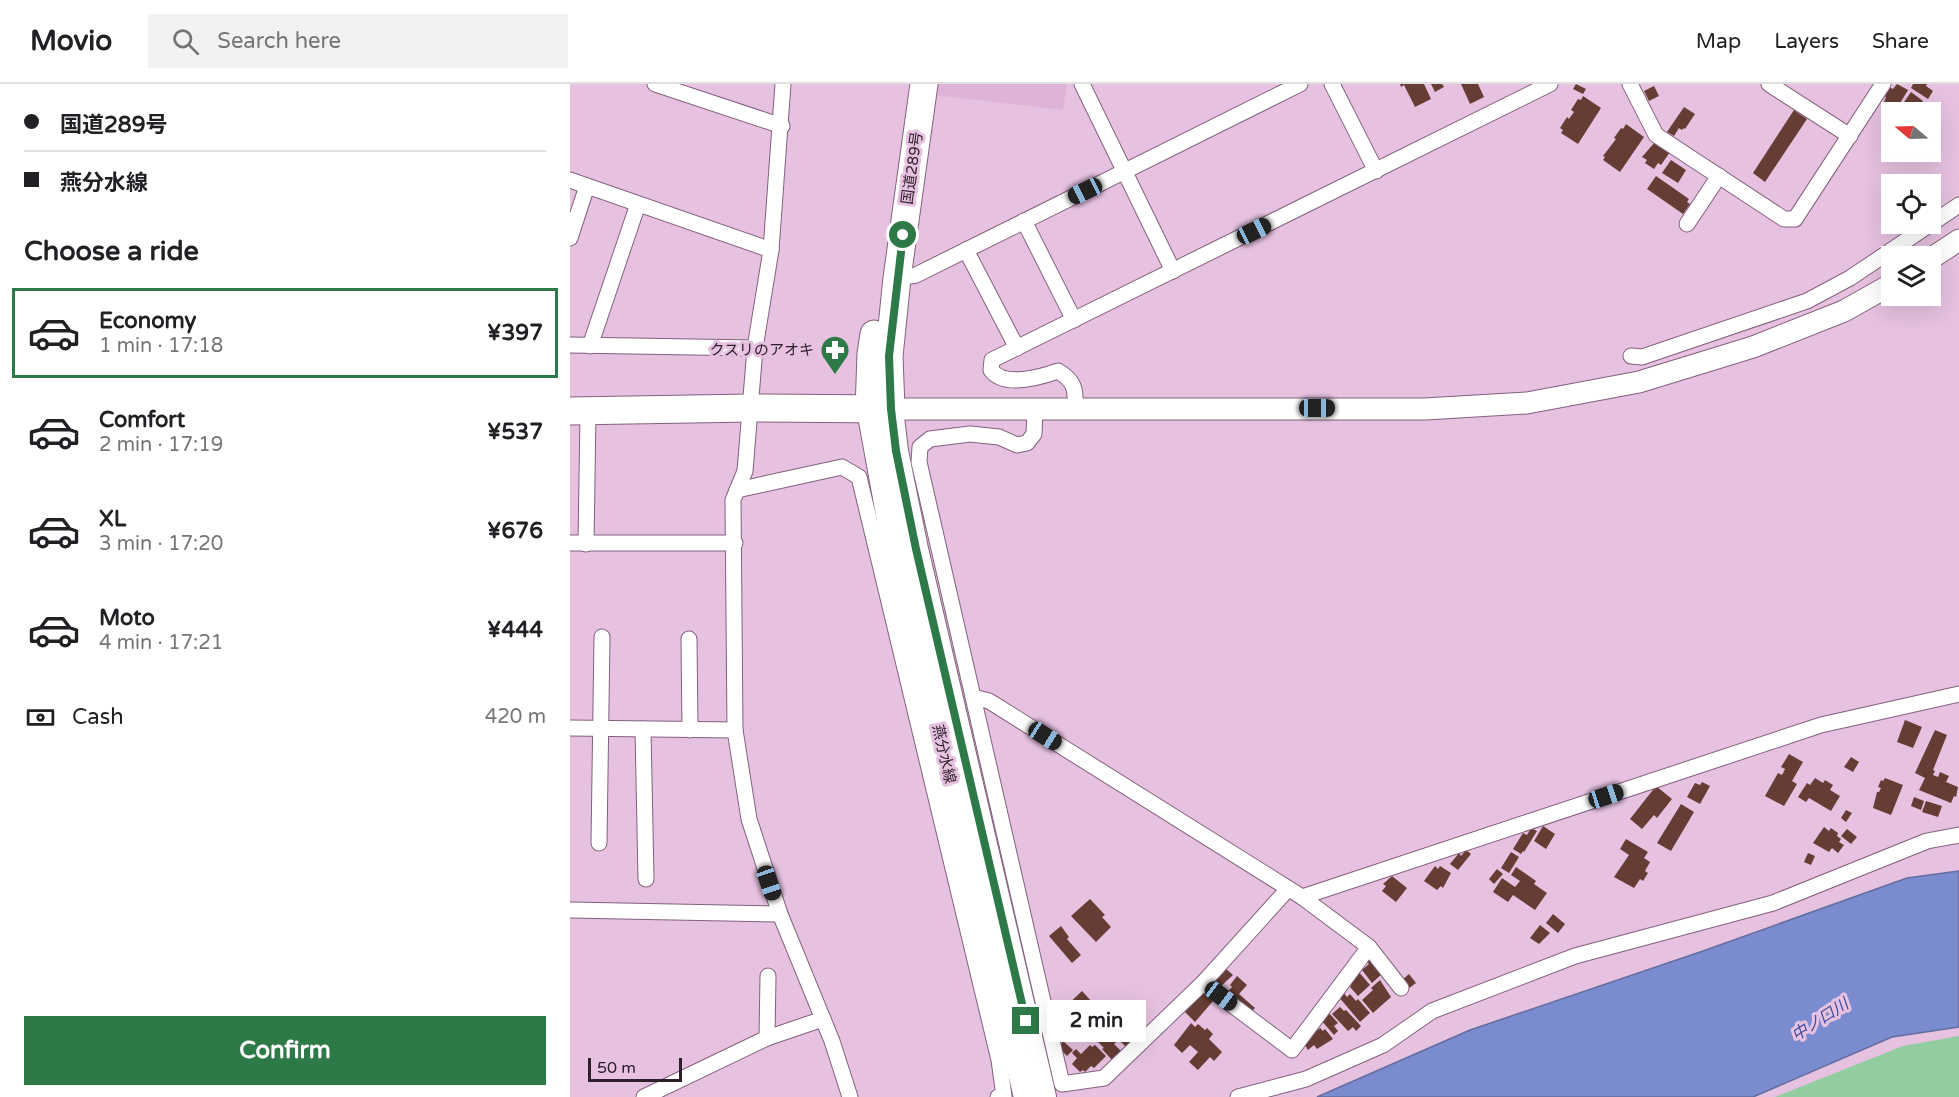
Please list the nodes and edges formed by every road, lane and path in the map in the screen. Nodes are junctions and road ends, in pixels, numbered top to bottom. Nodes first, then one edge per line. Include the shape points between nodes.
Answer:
1 (655, 84) edge
2 (783, 84) edge
3 (909, 84) edge
4 (924, 84) edge
5 (1082, 84) edge
6 (1300, 84) edge
7 (1332, 84) edge
8 (1550, 84) edge
9 (1630, 84) edge
10 (1769, 84) edge
11 (1883, 84) edge
12 (782, 126) junction
13 (1850, 136) junction
14 (1125, 171) junction
15 (1376, 171) junction
16 (1719, 176) junction
17 (570, 180) edge
18 (587, 186) junction
19 (638, 204) junction
20 (1959, 205) edge
21 (1024, 221) junction
22 (1687, 224) dead end
23 (570, 238) edge
24 (1959, 240) edge
25 (771, 250) junction
26 (966, 250) junction
27 (1941, 252) edge
28 (1173, 270) junction
29 (897, 278) junction
30 (1881, 290) edge
31 (1074, 320) junction
32 (570, 345) edge
33 (590, 346) junction
34 (755, 348) junction
35 (1017, 348) junction
36 (1631, 357) dead end
37 (751, 408) junction
38 (1075, 408) junction
39 (1035, 409) junction
40 (880, 410) junction
41 (579, 411) edge
42 (737, 490) junction
43 (570, 543) edge
44 (735, 543) junction
45 (586, 544) junction
46 (602, 637) dead end
47 (689, 639) dead end
48 (1959, 694) edge
49 (973, 697) junction
50 (570, 728) edge
51 (600, 729) junction
52 (643, 729) junction
53 (690, 730) junction
54 (735, 730) junction
55 (1959, 835) edge
56 (599, 843) dead end
57 (646, 879) dead end
58 (1288, 889) junction
59 (1302, 897) junction
60 (570, 910) edge
61 (780, 914) junction
62 (1370, 947) junction
63 (768, 976) dead end
64 (1203, 982) junction
65 (1401, 988) dead end
66 (823, 1019) junction
67 (767, 1038) junction
68 (644, 1097) edge
69 (850, 1097) edge
70 (998, 1097) edge
71 (1026, 1097) edge
72 (1044, 1097) edge
73 (1238, 1097) edge

1 - 12 street
2 - 12 street
3 - 40 highway, 国道289号 via 871,354
4 - 29 highway, 国道289号
5 - 14 street
6 - 14 street
7 - 15 street
8 - 15 street
9 - 16 street via 1656,135
10 - 13 street
11 - 13 street
12 - 25 street
13 - 16 street via 1795,219 1784,219
14 - 21 street
14 - 28 street
15 - 28 street
16 - 22 street
17 - 18 street
18 - 19 street
18 - 23 street
19 - 25 street
19 - 33 street
20 - 36 street via 1850,278 1807,301 1642,357
21 - 26 street
21 - 31 street
24 - 27 street
25 - 34 street
26 - 29 street via 916,275
26 - 35 street
28 - 31 street
29 - 40 highway, 国道289号
30 - 38 street via 1844,311 1753,347 1640,382 1527,403 1425,409
31 - 35 street
32 - 33 street
33 - 34 street
34 - 37 street
35 - 38 street via 992,360 995,375 1031,380 1058,371 1075,386
37 - 40 highway
37 - 41 highway
37 - 42 street via 745,471
38 - 39 street
39 - 40 street
39 - 49 street via 1034,434 1027,442 1017,445 999,437 970,434 930,439 920,447 919,462
40 - 71 main road, 燕分水線 via 896,558
40 - 72 main road, 燕分水線 via 896,451
41 - 45 street
42 - 44 street
42 - 70 street via 842,467 859,477 999,1060 1004,1096
43 - 45 street
44 - 45 street
44 - 54 street
46 - 51 street
47 - 53 street
48 - 59 street via 1821,725
49 - 58 street via 989,701
49 - 64 street via 1062,1084 1104,1078
50 - 51 street
51 - 52 street
51 - 56 street
52 - 53 street
52 - 57 street
53 - 54 street
54 - 61 street via 749,819
55 - 73 street via 1927,841 1773,903 1575,956 1432,1011 1383,1045 1306,1079
58 - 59 street
58 - 64 street
59 - 62 street
60 - 61 street
61 - 66 street
62 - 64 street via 1292,1050
62 - 65 street
63 - 67 street
66 - 67 street
66 - 69 street
67 - 68 street

